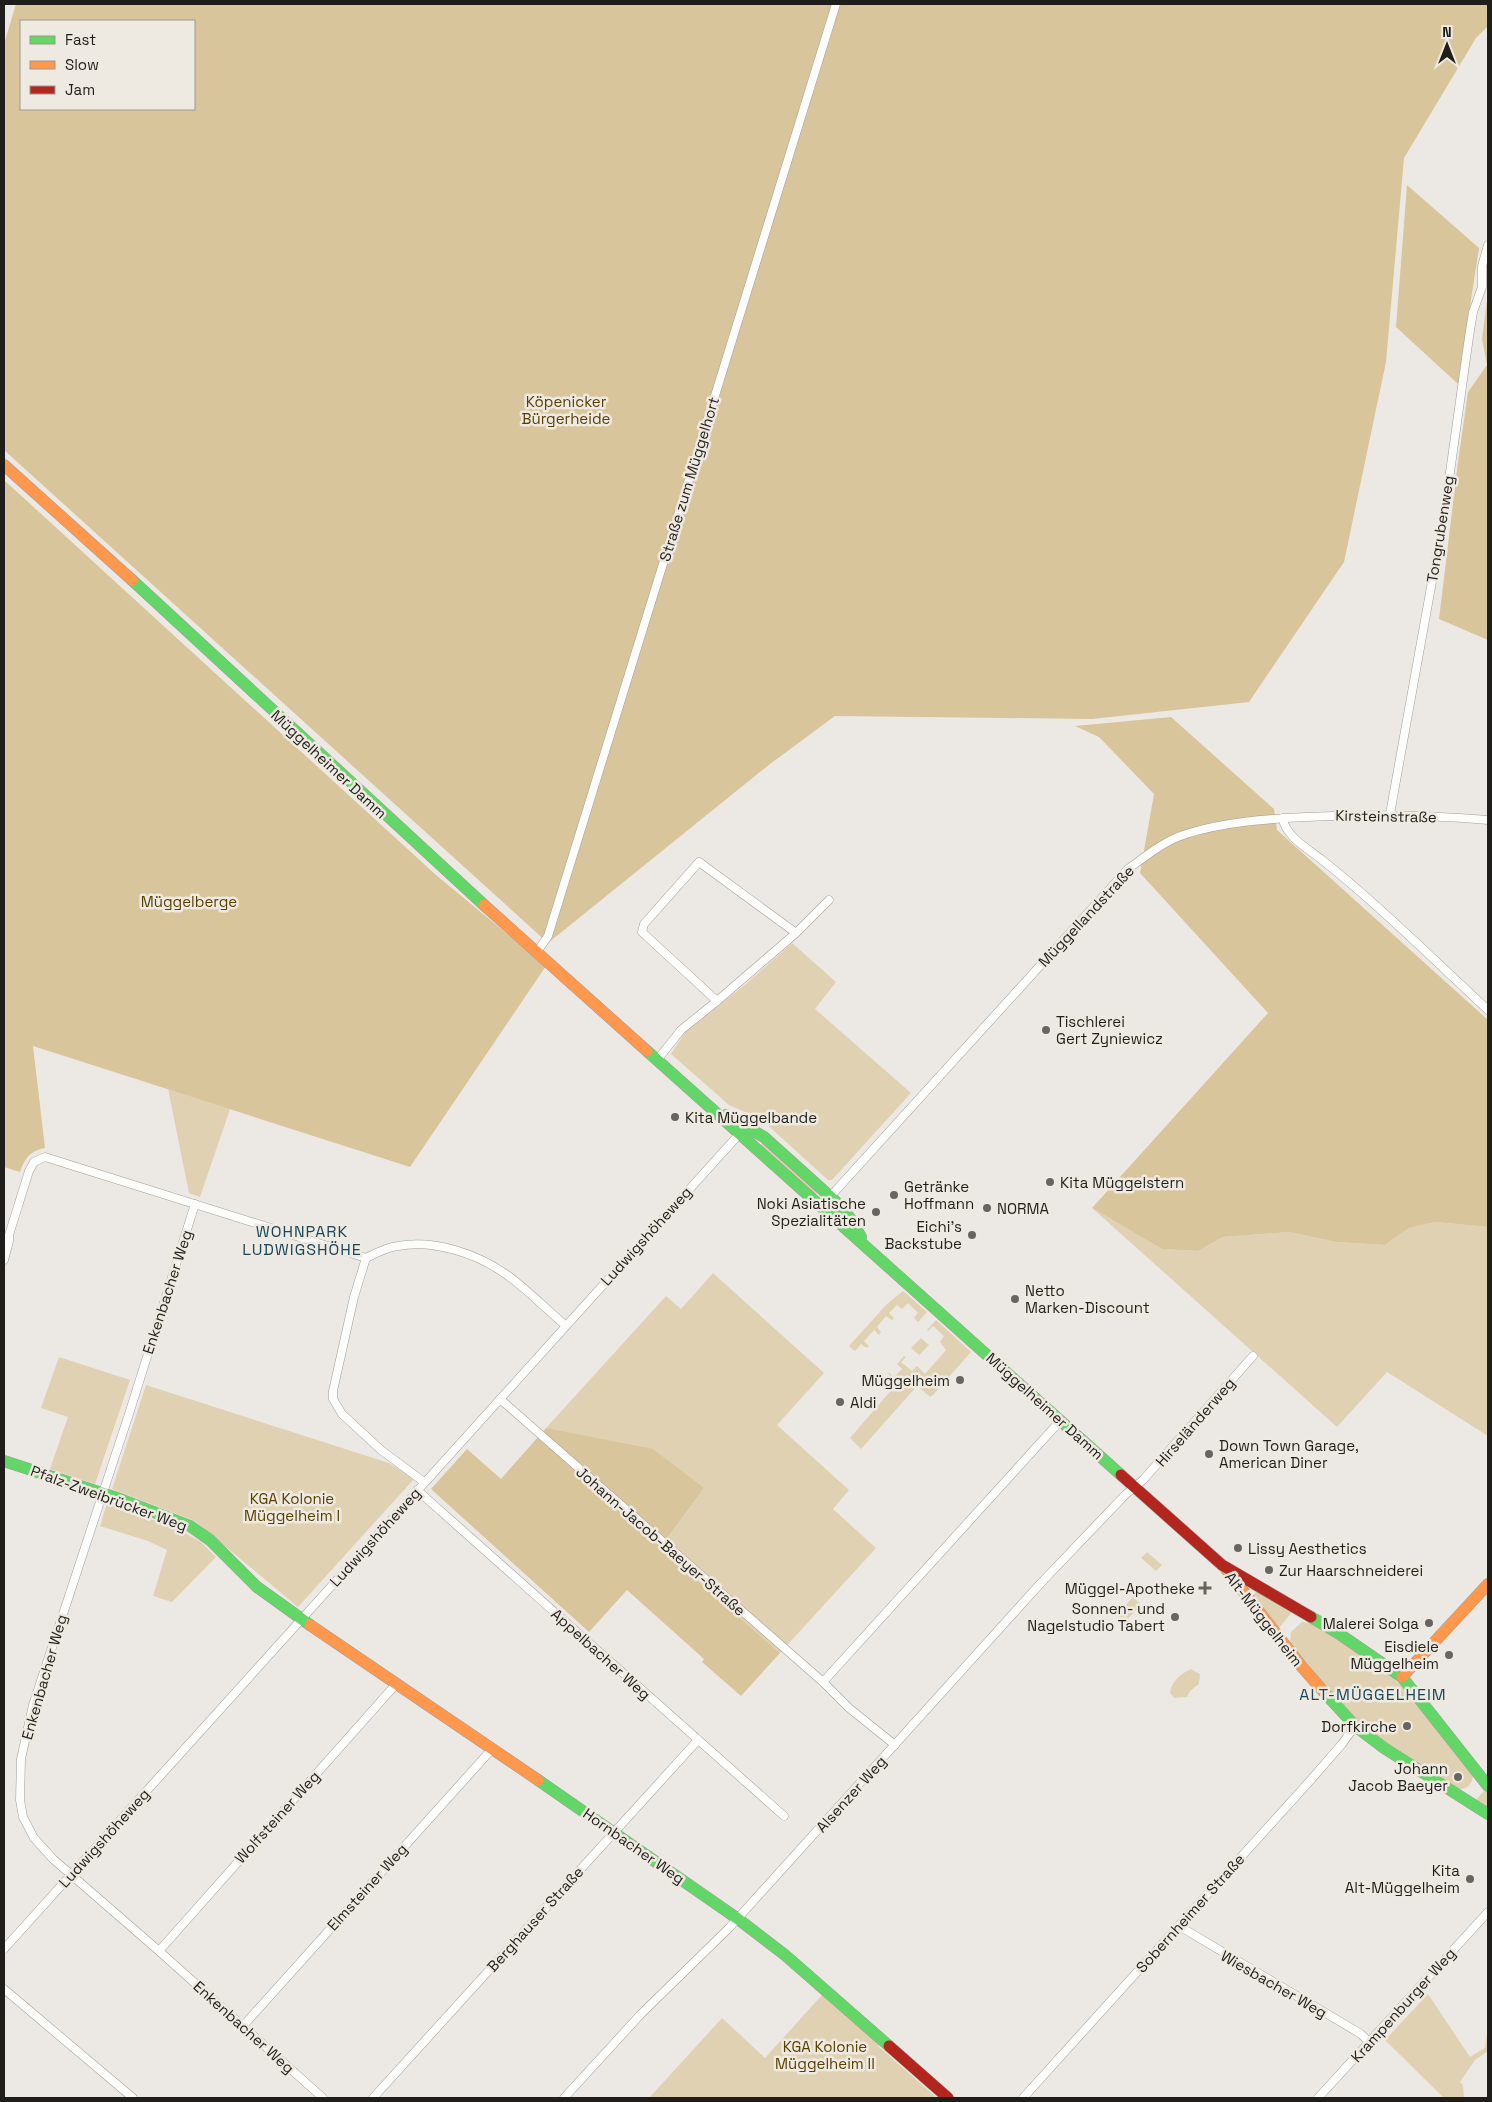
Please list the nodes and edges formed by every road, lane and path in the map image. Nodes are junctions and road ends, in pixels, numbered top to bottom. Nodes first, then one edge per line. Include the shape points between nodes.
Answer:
1 (836, 4) edge
2 (1488, 245) edge
3 (4, 465) edge
4 (1390, 814) junction
5 (1283, 818) junction
6 (1488, 820) edge
7 (829, 900) dead end
8 (796, 933) junction
9 (537, 952) junction
10 (718, 1002) junction
11 (1488, 1010) edge
12 (658, 1059) junction
13 (743, 1129) junction
14 (830, 1197) junction
15 (195, 1204) junction
16 (822, 1206) junction
17 (868, 1246) junction
18 (366, 1258) junction
19 (4, 1260) edge
20 (565, 1325) junction
21 (1253, 1356) dead end
22 (500, 1399) junction
23 (1062, 1420) junction
24 (4, 1462) edge
25 (424, 1482) junction
26 (1136, 1486) junction
27 (417, 1490) junction
28 (102, 1493) junction
29 (1222, 1565) junction
30 (1488, 1584) edge
31 (302, 1618) junction
32 (1402, 1677) junction
33 (823, 1682) junction
34 (397, 1683) junction
35 (1355, 1726) junction
36 (698, 1740) junction
37 (895, 1745) junction
38 (492, 1749) junction
39 (1488, 1786) edge
40 (1488, 1814) edge
41 (784, 1816) dead end
42 (614, 1832) junction
43 (71, 1875) junction
44 (1488, 1912) edge
45 (738, 1919) junction
46 (1179, 1926) junction
47 (4, 1949) edge
48 (159, 1951) junction
49 (4, 1989) edge
50 (243, 2026) junction
51 (1369, 2042) junction
52 (133, 2098) edge
53 (324, 2098) edge
54 (373, 2098) edge
55 (564, 2098) edge
56 (948, 2098) edge
57 (1023, 2098) edge
58 (1318, 2098) edge

1 - 9 street, Straße zum Müggelhort via 548,936
2 - 4 street, Tongrubenweg via 1482,266 1482,287 1469,337 1444,515
3 - 9 main road, Müggelheimer Damm
4 - 5 street, Kirsteinstraße
4 - 6 street, Kirsteinstraße
5 - 11 street via 1284,826 1296,839 1369,900
5 - 14 street, Müggellandstraße via 1212,827 1185,834 1167,842 1128,869
7 - 8 street
8 - 10 street
8 - 10 street via 699,862 644,924 642,932
9 - 12 main road, Müggelheimer Damm
10 - 12 street via 681,1030
12 - 13 main road, Müggelheimer Damm via 714,1109
13 - 14 main road, Müggelheimer Damm via 771,1143
13 - 16 main road, Müggelheimer Damm
13 - 20 street, Ludwigshöheweg
14 - 16 street, Müggellandstraße
14 - 17 main road, Müggelheimer Damm via 850,1218
15 - 18 street
15 - 19 street via 51,1158 40,1158 29,1171 8,1236 10,1241
15 - 28 street, Enkenbacher Weg
16 - 17 main road, Müggelheimer Damm
17 - 23 main road, Müggelheimer Damm
18 - 20 street via 391,1247 412,1244 459,1252 509,1276
18 - 25 street via 348,1321 333,1399 342,1414 374,1444
20 - 22 street, Ludwigshöheweg
21 - 26 street, Hirseländerweg
22 - 25 street, Ludwigshöheweg
22 - 33 street, Johann-Jacob-Baeyer-Straße
23 - 26 main road, Müggelheimer Damm
23 - 33 street
24 - 28 main road, Pfalz-Zweibrücker Weg
25 - 27 street, Ludwigshöheweg
26 - 29 main road, Müggelheimer Damm
26 - 37 street, Alsenzer Weg via 1040,1584
27 - 31 street, Ludwigshöheweg
27 - 36 street, Appelbacher Weg
28 - 31 main road, Pfalz-Zweibrücker Weg via 190,1526 257,1587
28 - 43 street, Enkenbacher Weg via 33,1705 21,1759 23,1817 34,1838
29 - 32 main road, Alt-Müggelheim via 1338,1634
29 - 35 main road, Alt-Müggelheim via 1302,1667
30 - 32 main road
31 - 34 main road, Hornbacher Weg
31 - 43 street, Ludwigshöheweg
32 - 39 main road, Alt-Müggelheim
33 - 37 street, Johann-Jacob-Baeyer-Straße
34 - 38 main road, Hornbacher Weg
34 - 48 street, Wolfsteiner Weg
35 - 40 main road, Alt-Müggelheim
35 - 46 street, Sobernheimer Straße
36 - 41 street, Appelbacher Weg
36 - 42 street, Berghauser Straße
37 - 45 street, Alsenzer Weg
38 - 42 main road, Hornbacher Weg
38 - 50 street, Elmsteiner Weg
42 - 45 main road, Hornbacher Weg
42 - 54 street, Berghauser Straße
43 - 47 street, Ludwigshöheweg
43 - 48 street, Enkenbacher Weg
44 - 51 street, Krampenburger Weg
45 - 55 street, Alsenzer Weg via 641,2014
45 - 56 main road, Hornbacher Weg via 792,1961
46 - 51 street, Wiesbacher Weg via 1361,2034
46 - 57 street, Sobernheimer Straße
48 - 50 street, Enkenbacher Weg
49 - 52 street
50 - 53 street, Enkenbacher Weg
51 - 58 street, Krampenburger Weg

